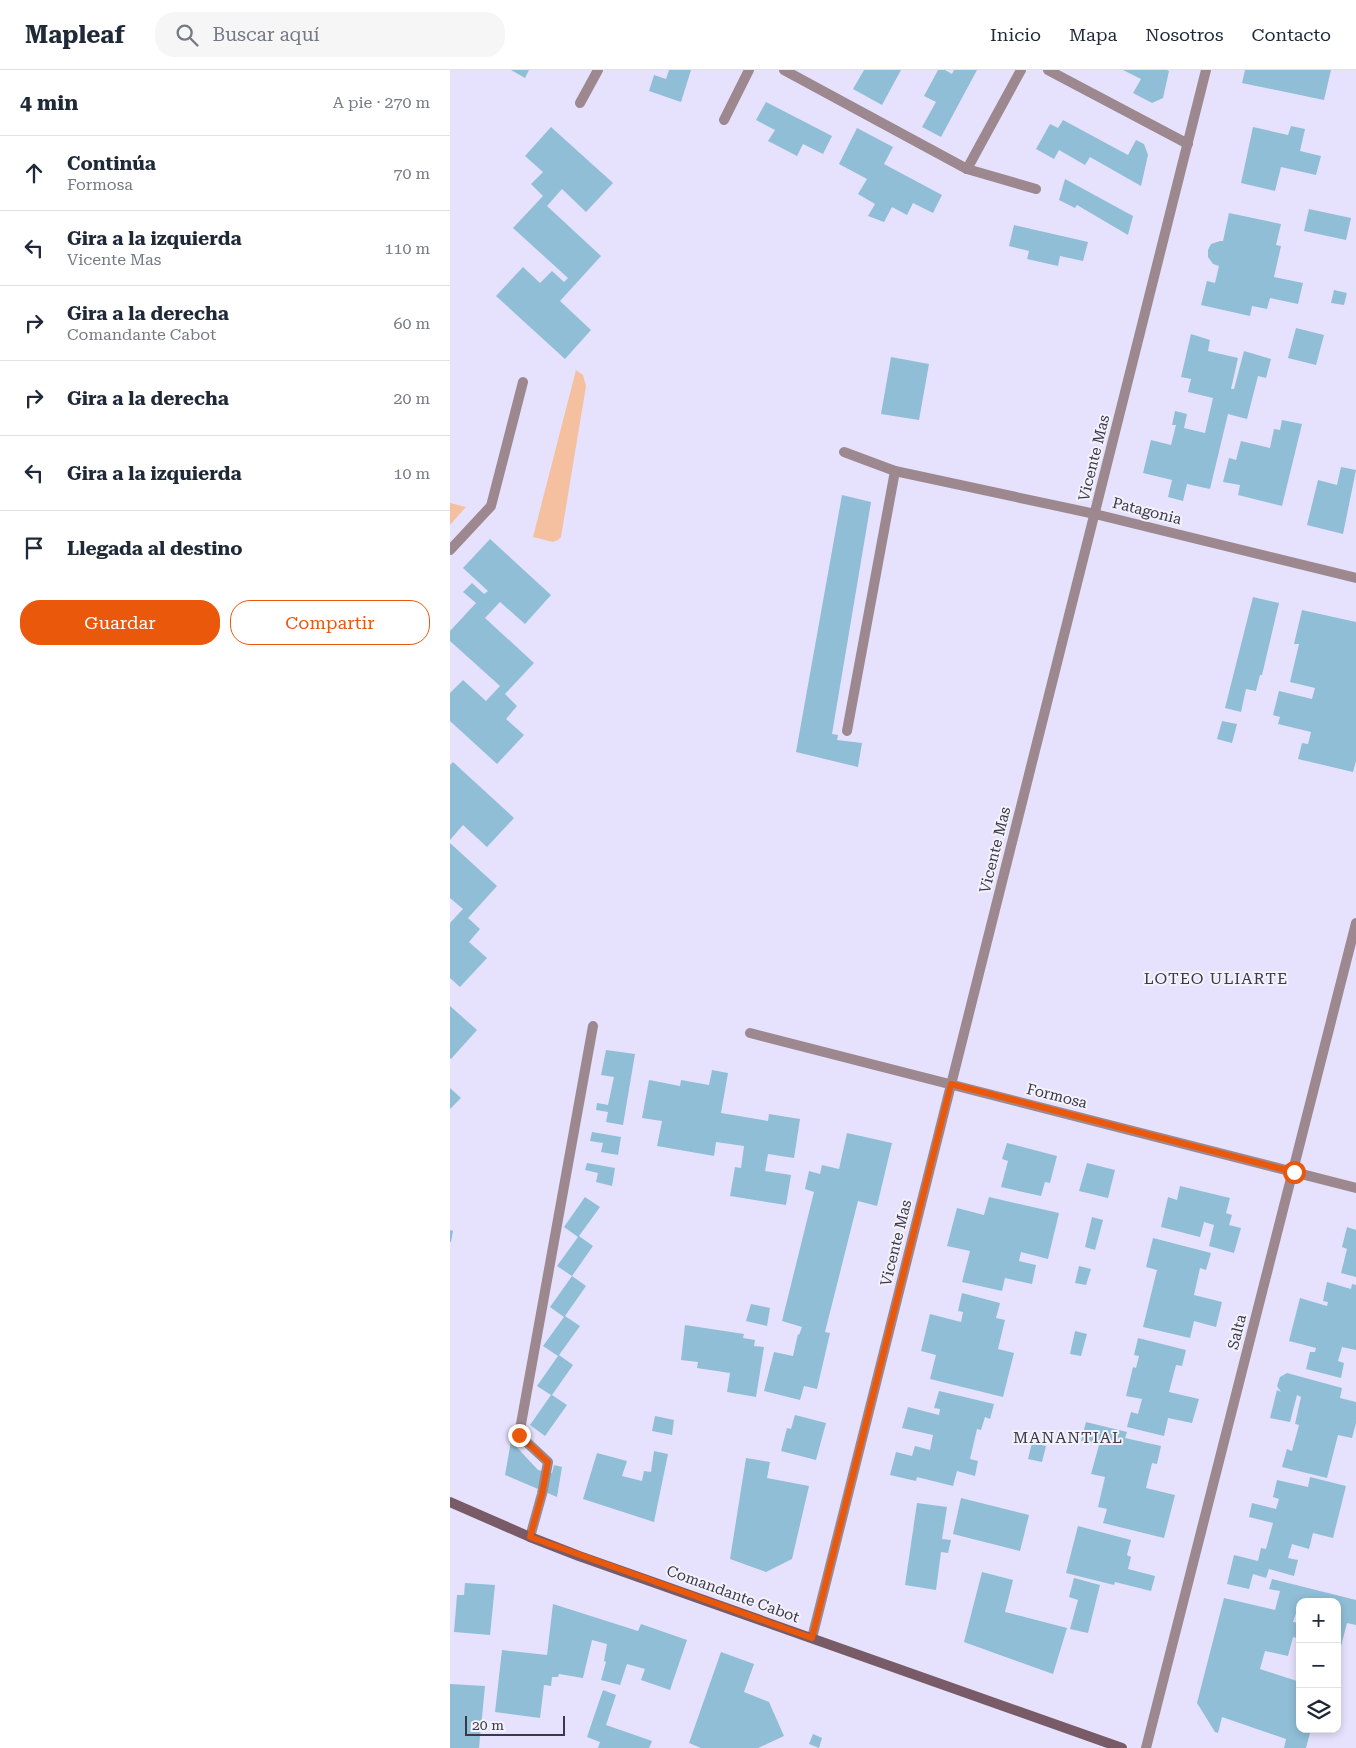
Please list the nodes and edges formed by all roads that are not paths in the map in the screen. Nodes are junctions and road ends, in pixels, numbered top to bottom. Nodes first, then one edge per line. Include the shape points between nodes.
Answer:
1 (598, 70) edge
2 (749, 70) edge
3 (784, 70) edge
4 (1021, 70) edge
5 (1048, 70) edge
6 (1206, 70) edge
7 (580, 103) dead end
8 (724, 120) dead end
9 (1188, 144) junction
10 (967, 169) junction
11 (1036, 189) dead end
12 (523, 382) dead end
13 (844, 452) dead end
14 (895, 471) junction
15 (1095, 514) junction
16 (450, 550) edge
17 (1356, 578) edge
18 (847, 731) dead end
19 (1356, 923) edge
20 (593, 1026) dead end
21 (750, 1033) dead end
22 (951, 1084) junction
23 (1294, 1172) junction
24 (1356, 1188) edge
25 (450, 1502) edge
26 (530, 1537) junction
27 (812, 1638) junction
28 (1122, 1748) edge
29 (1146, 1748) edge

1 - 7 street
2 - 8 street
3 - 10 street
4 - 10 street
5 - 9 street
6 - 9 street, Vicente Mas
9 - 15 street, Vicente Mas
10 - 11 street
12 - 16 street via 491,506
13 - 14 street, Patagonia
14 - 15 street, Patagonia
14 - 18 street
15 - 17 street, Patagonia
15 - 22 street, Vicente Mas
19 - 23 street, Salta
20 - 26 street via 519,1435 548,1462
21 - 22 street, Formosa
22 - 23 street, Formosa
22 - 27 street, Vicente Mas
23 - 24 street, Formosa
23 - 29 street, Salta
25 - 26 main road, Comandante Cabot
26 - 27 main road, Comandante Cabot
27 - 28 main road, Comandante Cabot

